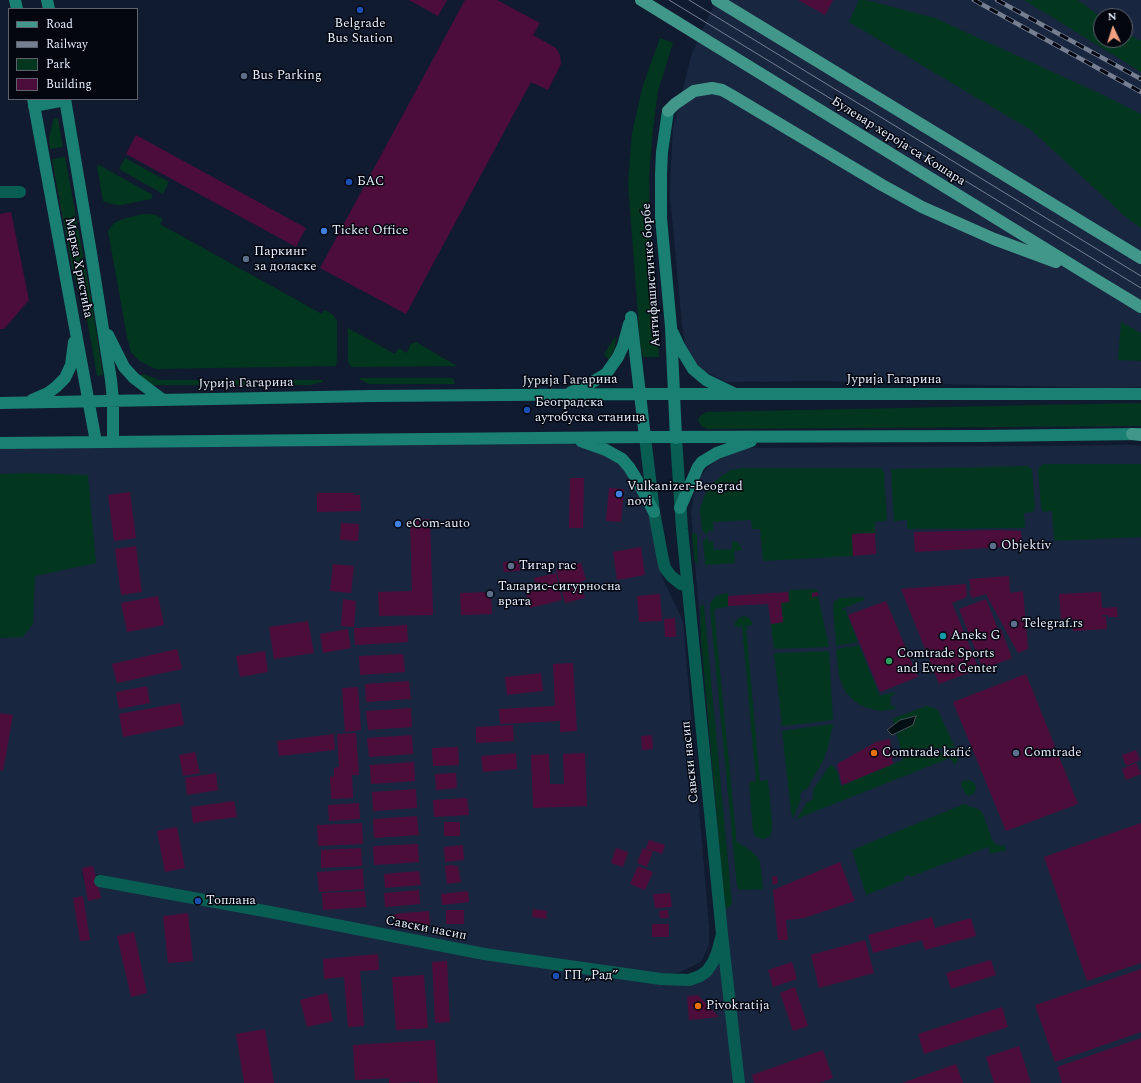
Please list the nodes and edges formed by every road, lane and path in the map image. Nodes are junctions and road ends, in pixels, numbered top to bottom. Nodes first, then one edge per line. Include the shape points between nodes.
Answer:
1 (641, 0) edge
2 (717, 0) edge
3 (65, 100) edge
4 (34, 102) edge
5 (0, 192) edge
6 (20, 192) dead end
7 (1141, 258) edge
8 (1080, 270) junction
9 (1141, 307) edge
10 (102, 321) junction
11 (671, 327) junction
12 (76, 331) junction
13 (640, 394) junction
14 (1141, 394) edge
15 (563, 395) junction
16 (674, 395) junction
17 (736, 395) junction
18 (163, 400) junction
19 (88, 401) junction
20 (113, 401) junction
21 (0, 403) edge
22 (25, 403) junction
23 (1138, 434) edge
24 (645, 437) junction
25 (762, 437) junction
26 (573, 438) junction
27 (676, 438) junction
28 (96, 442) junction
29 (113, 442) junction
30 (0, 443) edge
31 (680, 508) junction
32 (654, 512) junction
33 (688, 586) junction
34 (100, 881) dead end
35 (722, 934) junction
36 (739, 1083) edge

1 - 8 main road, Булевар хероја са Кошара
2 - 7 main road, Булевар хероја са Кошара
3 - 4 main road
3 - 10 main road, Марка Христића
4 - 12 main road, Марка Христића
5 - 6 street
8 - 9 main road, Булевар хероја са Кошара
8 - 11 main road, Антифашистичке борбе via 994,239 922,207 731,94 712,88 694,91 668,111 661,174 662,231
10 - 18 main road via 124,367 136,380
10 - 20 main road, Марка Христића
11 - 16 main road, Антифашистичке борбе
11 - 17 main road via 693,369 706,380
12 - 19 main road, Марка Христића
12 - 22 main road via 71,365 65,378 48,393
13 - 15 main road, Јурија Гагарина
13 - 15 main road, Антифашистичке борбе via 631,317 623,346 606,374 584,387
13 - 16 main road, Јурија Гагарина
13 - 24 main road, Антифашистичке борбе
14 - 17 main road, Јурија Гагарина
15 - 18 main road, Јурија Гагарина
16 - 17 main road, Јурија Гагарина
16 - 27 main road, Антифашистичке борбе
18 - 20 main road, Јурија Гагарина
19 - 20 main road, Јурија Гагарина
19 - 22 main road, Јурија Гагарина
19 - 28 main road, Марка Христића
20 - 29 main road, Марка Христића
21 - 22 main road, Јурија Гагарина
23 - 25 main road
24 - 26 main road
24 - 27 main road
24 - 32 street
25 - 27 main road
25 - 31 main road via 723,451 702,462
26 - 29 main road
26 - 32 main road via 622,458
27 - 31 street, Савски насип
28 - 29 main road
28 - 30 main road
31 - 33 street, Савски насип
32 - 33 street via 665,568 675,580
33 - 35 street, Савски насип
34 - 35 street, Савски насип via 484,954 661,979 689,980 707,971 717,954
35 - 36 street, Савски насип

